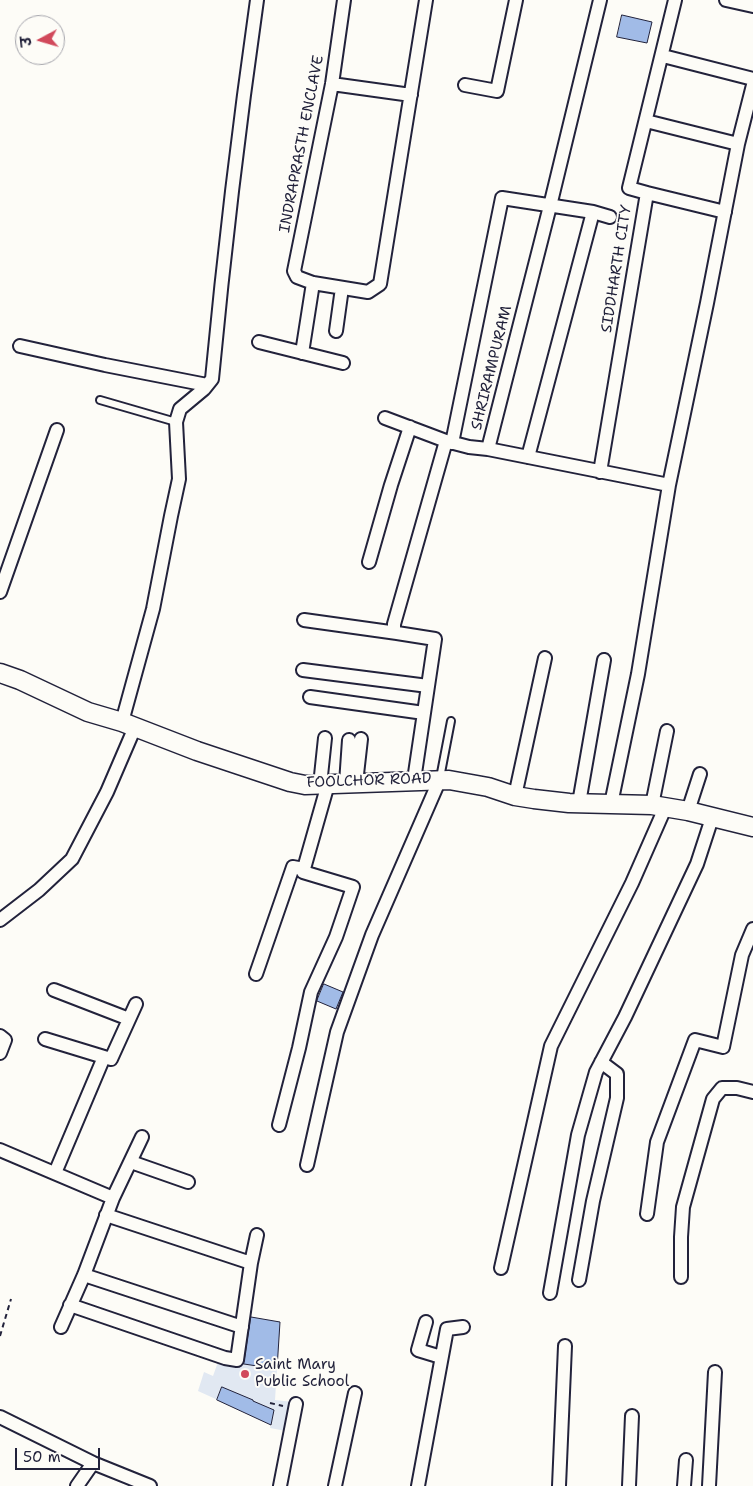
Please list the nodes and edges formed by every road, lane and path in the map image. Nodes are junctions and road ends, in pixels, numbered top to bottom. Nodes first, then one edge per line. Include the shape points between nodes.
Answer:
1 (257, 0) edge
2 (344, 0) edge
3 (426, 0) edge
4 (516, 0) edge
5 (600, 0) edge
6 (675, 0) edge
7 (726, 0) edge
8 (753, 6) edge
9 (663, 56) junction
10 (753, 79) edge
11 (332, 84) junction
12 (466, 85) dead end
13 (753, 85) edge
14 (411, 95) junction
15 (646, 121) junction
16 (738, 144) junction
17 (647, 193) junction
18 (550, 206) junction
19 (593, 212) junction
20 (725, 212) junction
21 (610, 217) dead end
22 (313, 283) junction
23 (342, 288) junction
24 (336, 331) dead end
25 (259, 342) dead end
26 (20, 346) dead end
27 (302, 353) junction
28 (343, 363) dead end
29 (207, 384) junction
30 (100, 400) dead end
31 (385, 418) dead end
32 (176, 422) junction
33 (410, 427) junction
34 (57, 430) dead end
35 (449, 442) junction
36 (488, 448) junction
37 (528, 457) junction
38 (600, 472) junction
39 (668, 485) junction
40 (370, 562) dead end
41 (0, 592) edge
42 (304, 620) dead end
43 (397, 633) junction
44 (545, 658) dead end
45 (604, 660) dead end
46 (303, 670) dead end
47 (0, 673) edge
48 (428, 686) junction
49 (310, 697) dead end
50 (424, 713) junction
51 (451, 720) dead end
52 (128, 725) junction
53 (667, 731) dead end
54 (325, 738) dead end
55 (355, 739) dead end
56 (700, 774) dead end
57 (440, 779) junction
58 (414, 780) junction
59 (351, 783) junction
60 (324, 784) junction
61 (515, 796) junction
62 (579, 803) junction
63 (611, 804) junction
64 (658, 806) junction
65 (688, 812) junction
66 (712, 818) junction
67 (752, 825) edge
68 (304, 869) junction
69 (0, 920) edge
70 (753, 929) edge
71 (256, 974) dead end
72 (54, 990) dead end
73 (136, 1004) dead end
74 (129, 1019) junction
75 (0, 1036) edge
76 (45, 1039) dead end
77 (0, 1053) edge
78 (104, 1057) junction
79 (601, 1062) junction
80 (753, 1092) edge
81 (279, 1125) dead end
82 (142, 1137) dead end
83 (0, 1150) edge
84 (130, 1162) junction
85 (307, 1165) dead end
86 (55, 1173) junction
87 (188, 1182) dead end
88 (113, 1198) junction
89 (647, 1214) dead end
90 (106, 1215) junction
91 (257, 1235) dead end
92 (251, 1264) junction
93 (501, 1268) dead end
94 (84, 1275) junction
95 (681, 1277) dead end
96 (579, 1280) dead end
97 (550, 1293) dead end
98 (11, 1300) dead end
99 (70, 1306) junction
100 (426, 1322) dead end
101 (60, 1327) dead end
102 (242, 1327) junction
103 (463, 1327) dead end
104 (0, 1336) edge
105 (565, 1346) dead end
106 (442, 1357) junction
107 (715, 1372) dead end
108 (355, 1393) dead end
109 (296, 1404) dead end
110 (632, 1416) dead end
111 (0, 1417) edge
112 (686, 1460) dead end
113 (93, 1463) junction
114 (77, 1486) edge
115 (150, 1486) edge
116 (280, 1486) edge
117 (335, 1486) edge
118 (418, 1486) edge
119 (559, 1486) edge
120 (629, 1486) edge
121 (684, 1486) edge
122 (710, 1486) edge

1 - 29 street via 233,180 212,379
2 - 11 street, INDRAPRASTH ENCLAVE
3 - 14 street
4 - 12 street via 497,90
5 - 18 street, SHRIRAMPURAM
6 - 9 street, SIDDHARTH CITY
7 - 8 street
9 - 10 street
9 - 15 street, SIDDHARTH CITY
11 - 14 street
11 - 22 street, INDRAPRASTH ENCLAVE via 294,270 297,277
13 - 16 street
14 - 23 street via 380,284 368,292
15 - 16 street
15 - 17 street, SIDDHARTH CITY via 629,188
16 - 20 street
17 - 20 street
17 - 38 street, SIDDHARTH CITY
18 - 19 street
18 - 35 street via 502,198
18 - 36 street, SHRIRAMPURAM
19 - 21 street
19 - 37 street
20 - 39 street
22 - 23 street
22 - 27 street
23 - 24 street
25 - 27 street
26 - 29 street
27 - 28 street
29 - 32 street via 180,409
30 - 32 lane
31 - 33 street, SHRIRAMPURAM
32 - 52 street via 179,479
33 - 35 street, SHRIRAMPURAM
33 - 40 street
34 - 41 street
35 - 36 street, SHRIRAMPURAM
35 - 43 street via 394,624
36 - 37 street
37 - 38 street
38 - 39 street
39 - 63 street via 638,674
42 - 43 street
43 - 48 street via 435,639
44 - 61 street
45 - 62 street
46 - 48 street
47 - 52 street, FOOLCHOR ROAD via 88,712
48 - 50 street
49 - 50 street
50 - 58 street
51 - 57 lane
52 - 60 street, FOOLCHOR ROAD via 290,782
52 - 69 street via 107,792 72,859
53 - 64 street
54 - 60 street
55 - 59 street
56 - 65 street
57 - 58 street, FOOLCHOR ROAD
57 - 61 street, FOOLCHOR ROAD via 488,787
57 - 85 street via 372,935 337,1032
58 - 59 street, FOOLCHOR ROAD
59 - 60 street, FOOLCHOR ROAD
60 - 68 street
61 - 62 street, FOOLCHOR ROAD
62 - 63 street, FOOLCHOR ROAD
63 - 64 street, FOOLCHOR ROAD
64 - 65 street, FOOLCHOR ROAD
64 - 93 street via 632,883 550,1046
65 - 66 street, FOOLCHOR ROAD
66 - 67 street, FOOLCHOR ROAD
66 - 79 street via 697,864
68 - 71 street via 293,867
68 - 81 street via 304,872 354,887 311,992
70 - 89 street via 742,955 723,1047 695,1040 657,1142
72 - 74 street
73 - 74 street
74 - 78 street via 111,1059
75 - 77 street via 5,1040
76 - 78 street
78 - 86 street
79 - 96 street via 617,1074 617,1098
79 - 97 street via 578,1134
80 - 95 street via 722,1088 713,1099 683,1207
82 - 84 street
83 - 86 street
84 - 87 street
84 - 88 street
86 - 88 street
88 - 90 street
90 - 92 street
90 - 94 street
91 - 92 street
92 - 102 street
94 - 99 street
94 - 102 street
98 - 104 path
99 - 101 street
99 - 102 street via 237,1360
100 - 106 street via 418,1350
103 - 106 street via 447,1330
105 - 119 street
106 - 118 street
107 - 122 street
108 - 117 street
109 - 116 street
110 - 120 street
111 - 113 street
112 - 121 street
113 - 114 street
113 - 115 street

